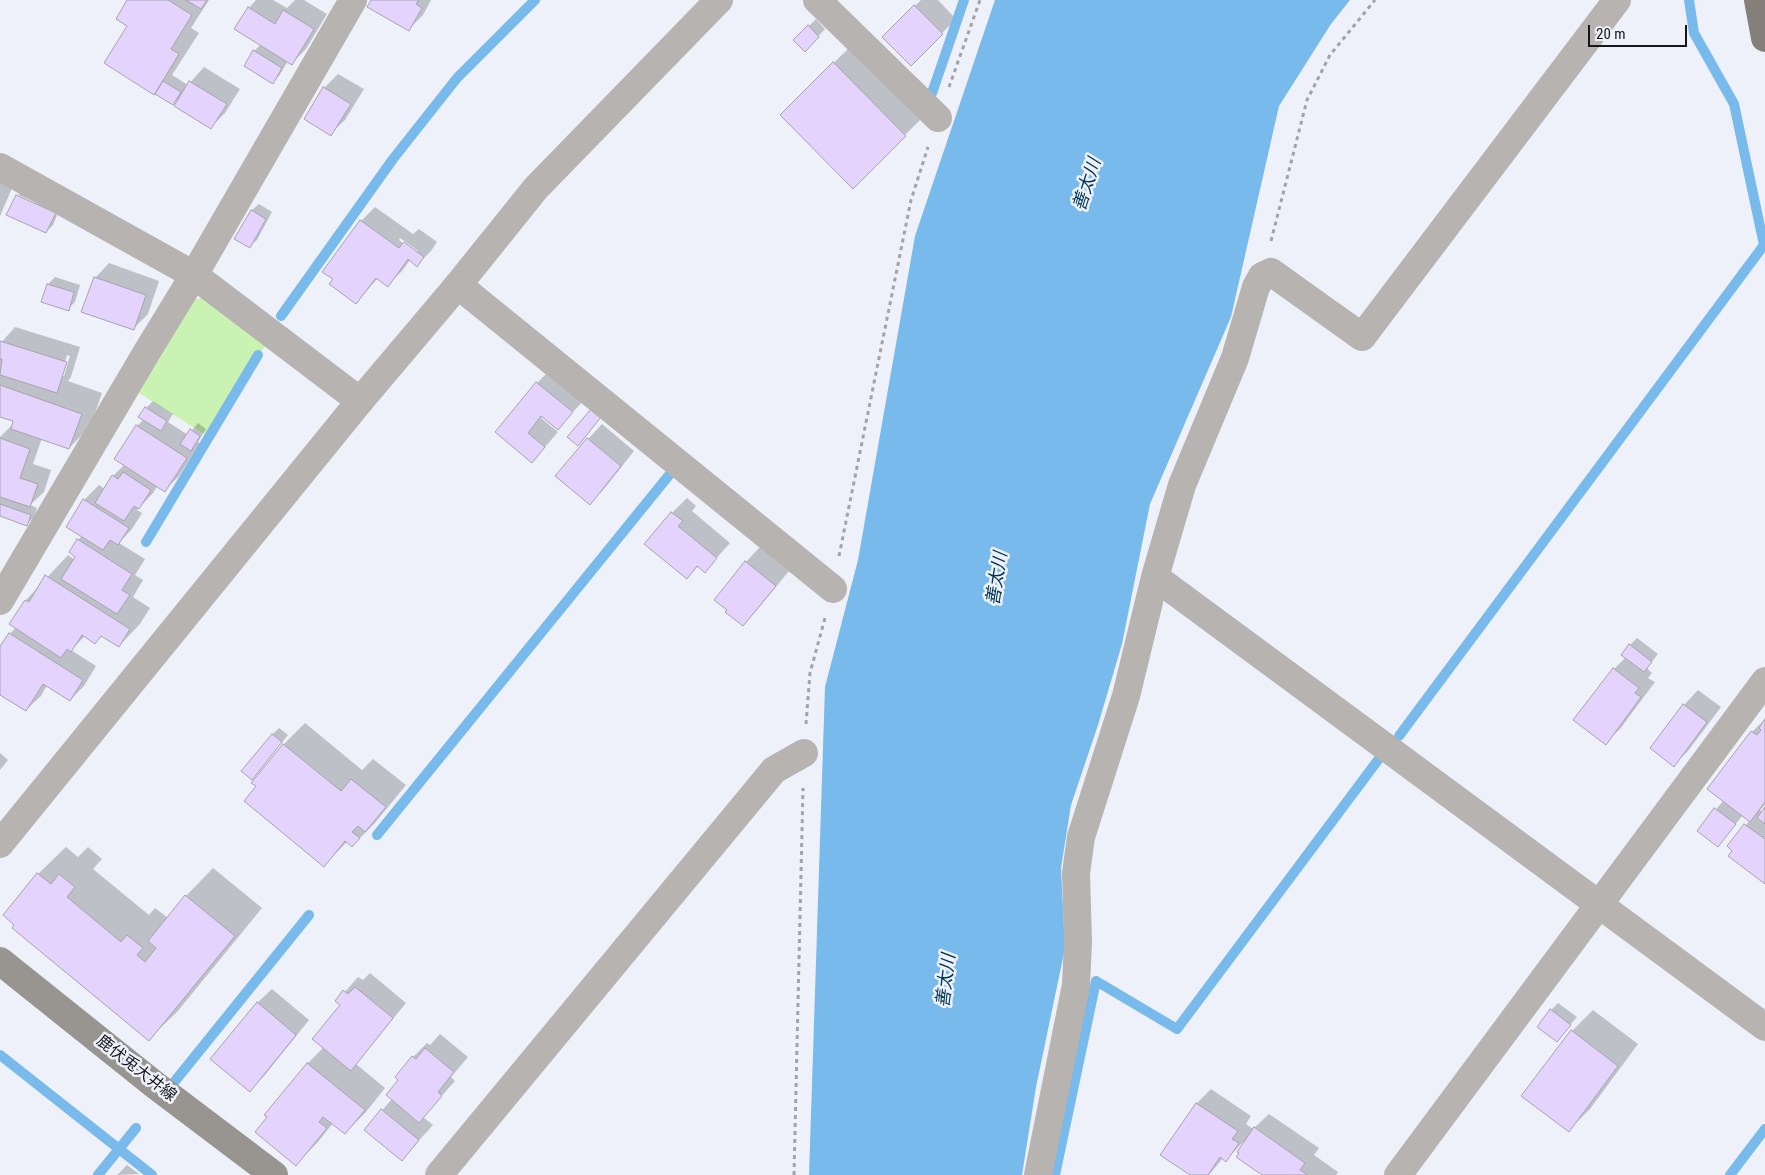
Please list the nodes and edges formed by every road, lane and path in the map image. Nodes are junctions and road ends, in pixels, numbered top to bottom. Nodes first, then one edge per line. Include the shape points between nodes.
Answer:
1 (354, 0) edge
2 (720, 0) edge
3 (817, 0) edge
4 (980, 0) edge
5 (1375, 0) edge
6 (1617, 0) edge
7 (1758, 0) edge
8 (1765, 38) edge
9 (938, 118) junction
10 (0, 167) edge
11 (194, 276) junction
12 (1262, 276) junction
13 (458, 285) junction
14 (360, 401) junction
15 (1155, 576) junction
16 (833, 589) junction
17 (0, 601) edge
18 (1765, 681) edge
19 (804, 752) junction
20 (0, 844) edge
21 (1599, 904) junction
22 (0, 961) edge
23 (1765, 1027) edge
24 (274, 1175) edge
25 (439, 1175) edge
26 (794, 1175) edge
27 (1038, 1175) edge
28 (1398, 1175) edge

1 - 11 street
2 - 13 street via 536,188
3 - 9 street
4 - 9 path
5 - 12 path via 1330,55 1307,100
6 - 12 street via 1362,337 1271,272
7 - 8 main road
9 - 16 path via 911,200
10 - 11 street
11 - 14 street
11 - 17 street
12 - 15 street via 1235,358 1182,485
13 - 14 street
13 - 16 street
14 - 20 street
15 - 21 street
15 - 27 street via 1126,696 1081,837 1076,873 1076,985
16 - 19 path via 810,673
18 - 21 street
19 - 25 street via 774,770
19 - 26 path
21 - 23 street
21 - 28 street
22 - 24 main road, 鹿伏兎大井線

